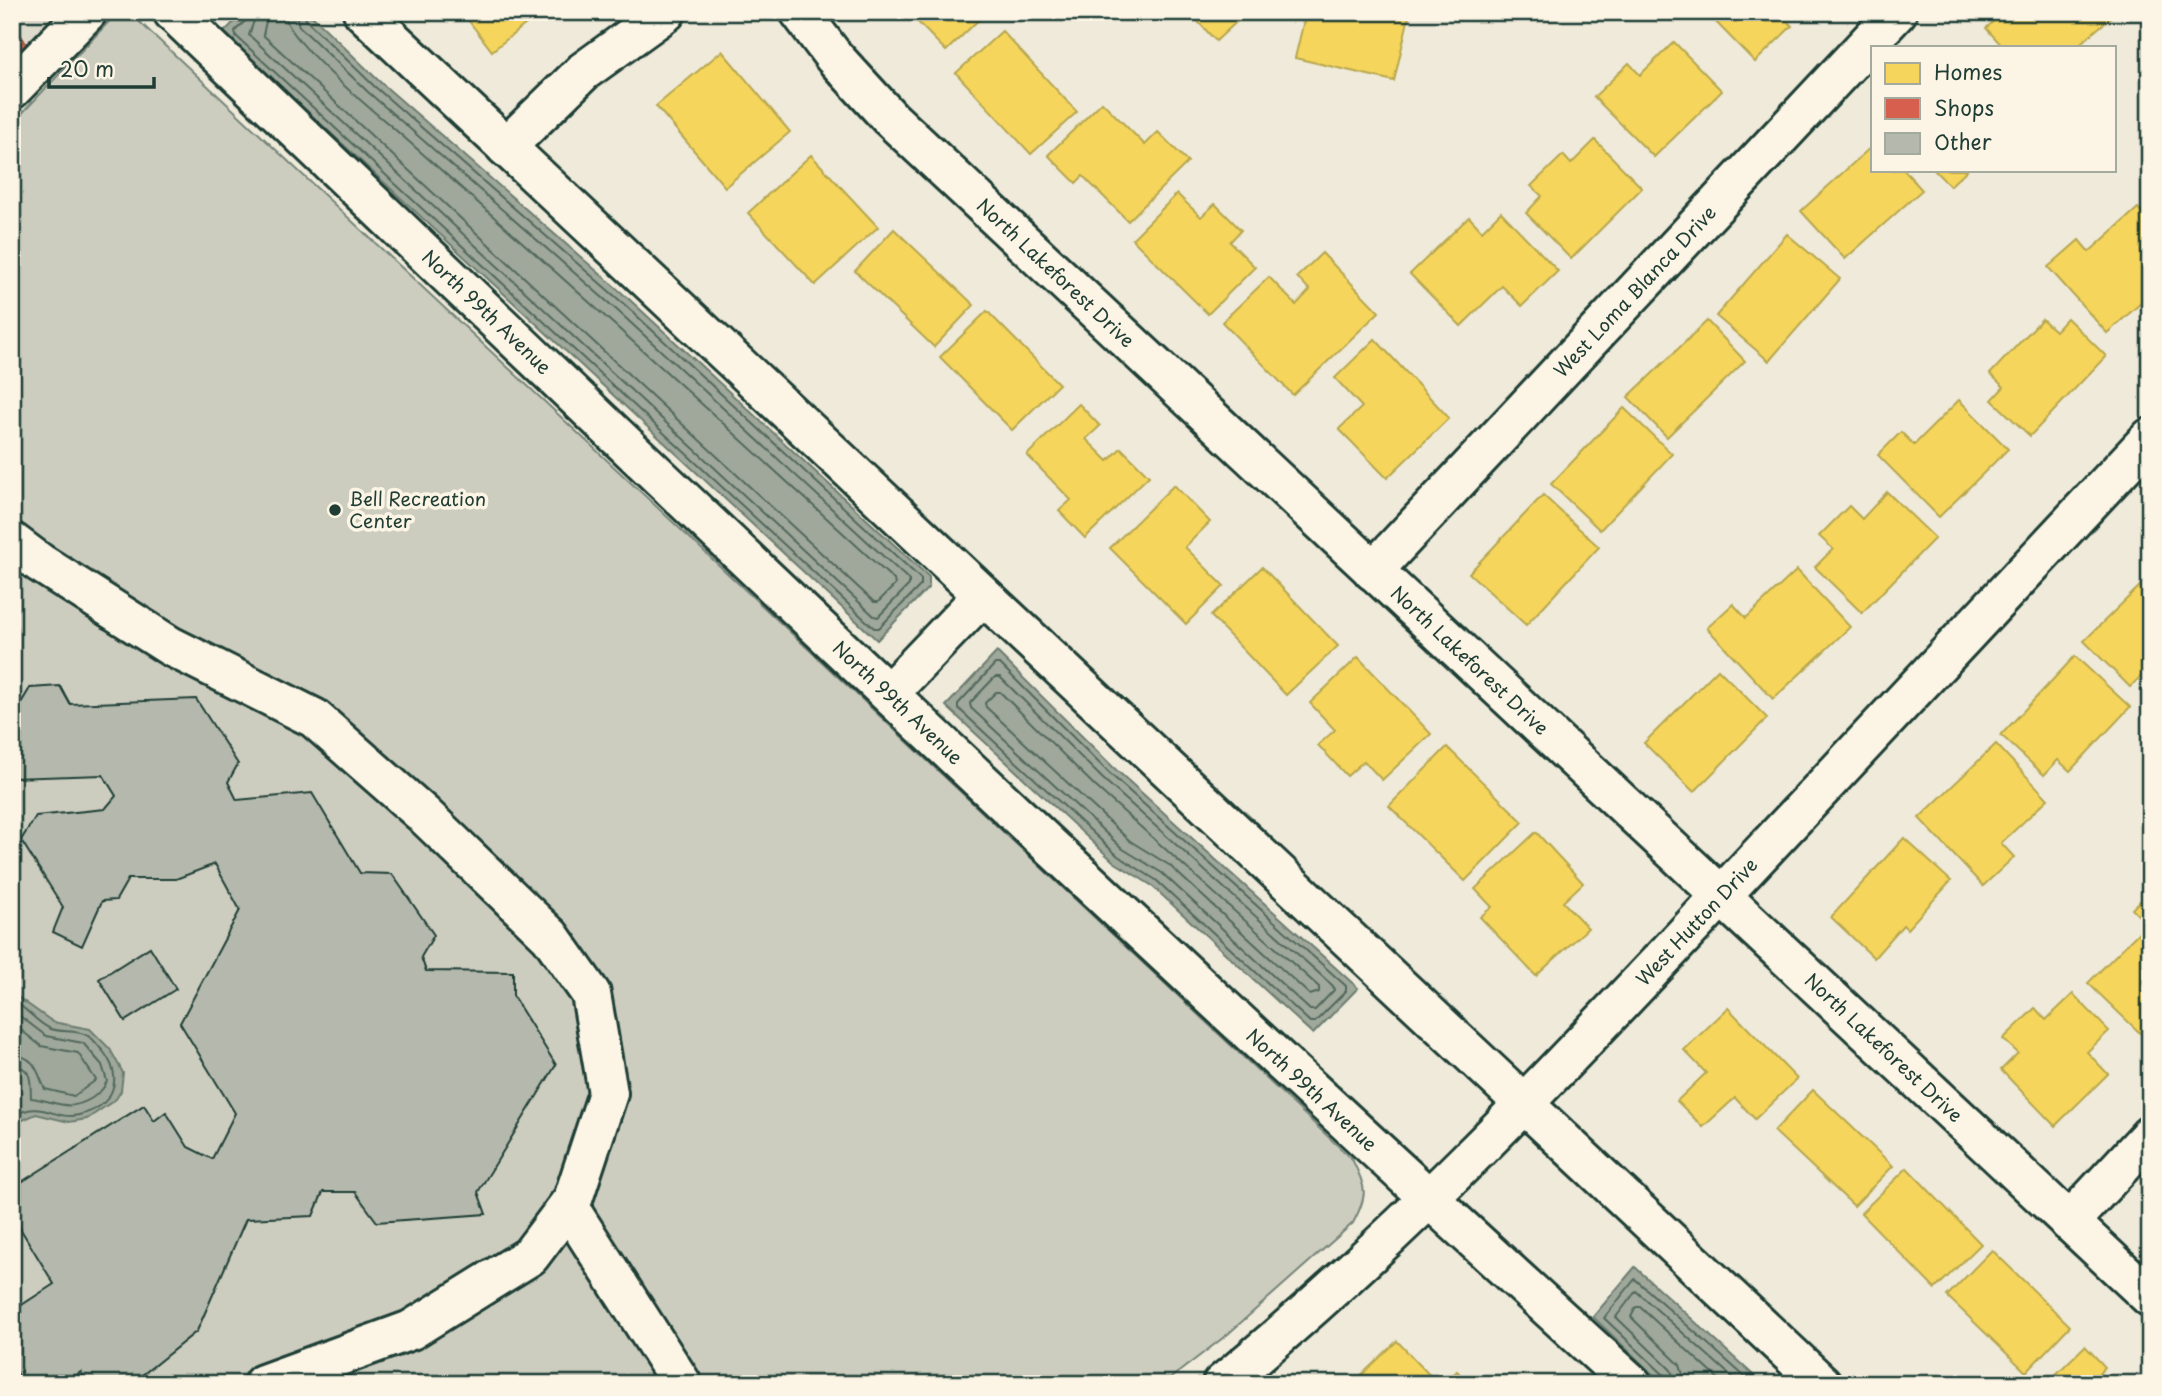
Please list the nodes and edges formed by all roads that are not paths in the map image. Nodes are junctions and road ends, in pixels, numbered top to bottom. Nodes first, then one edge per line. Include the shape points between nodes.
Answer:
1 (87, 12) edge
2 (363, 12) edge
3 (666, 12) edge
4 (800, 12) edge
5 (1897, 12) edge
6 (174, 13) edge
7 (12, 89) edge
8 (506, 147) junction
9 (2150, 438) edge
10 (12, 541) edge
11 (1373, 570) junction
12 (982, 596) junction
13 (889, 693) junction
14 (1721, 896) junction
15 (1525, 1103) junction
16 (2150, 1135) edge
17 (1431, 1199) junction
18 (568, 1206) junction
19 (2069, 1222) junction
20 (2150, 1297) edge
21 (1224, 1383) edge
22 (263, 1384) edge
23 (682, 1384) edge
24 (1632, 1384) edge
25 (1822, 1384) edge

1 - 7 street
2 - 8 street
3 - 8 street via 584,71
4 - 11 street, North Lakeforest Drive via 890,118
5 - 11 street, West Loma Blanca Drive
6 - 13 street, North 99th Avenue
8 - 12 street
9 - 14 street, West Hutton Drive
10 - 18 street via 170,646 314,718 424,814 550,936 591,994 608,1093
11 - 14 street, North Lakeforest Drive
12 - 13 street
12 - 15 street
13 - 17 street, North 99th Avenue
14 - 15 street, West Hutton Drive
14 - 19 street, North Lakeforest Drive
15 - 17 street, West Hutton Drive
15 - 25 street
16 - 19 street
17 - 21 street, West Hutton Drive
17 - 24 street, North 99th Avenue
18 - 22 street via 530,1256 411,1330
18 - 23 street
19 - 20 street, North Lakeforest Drive

